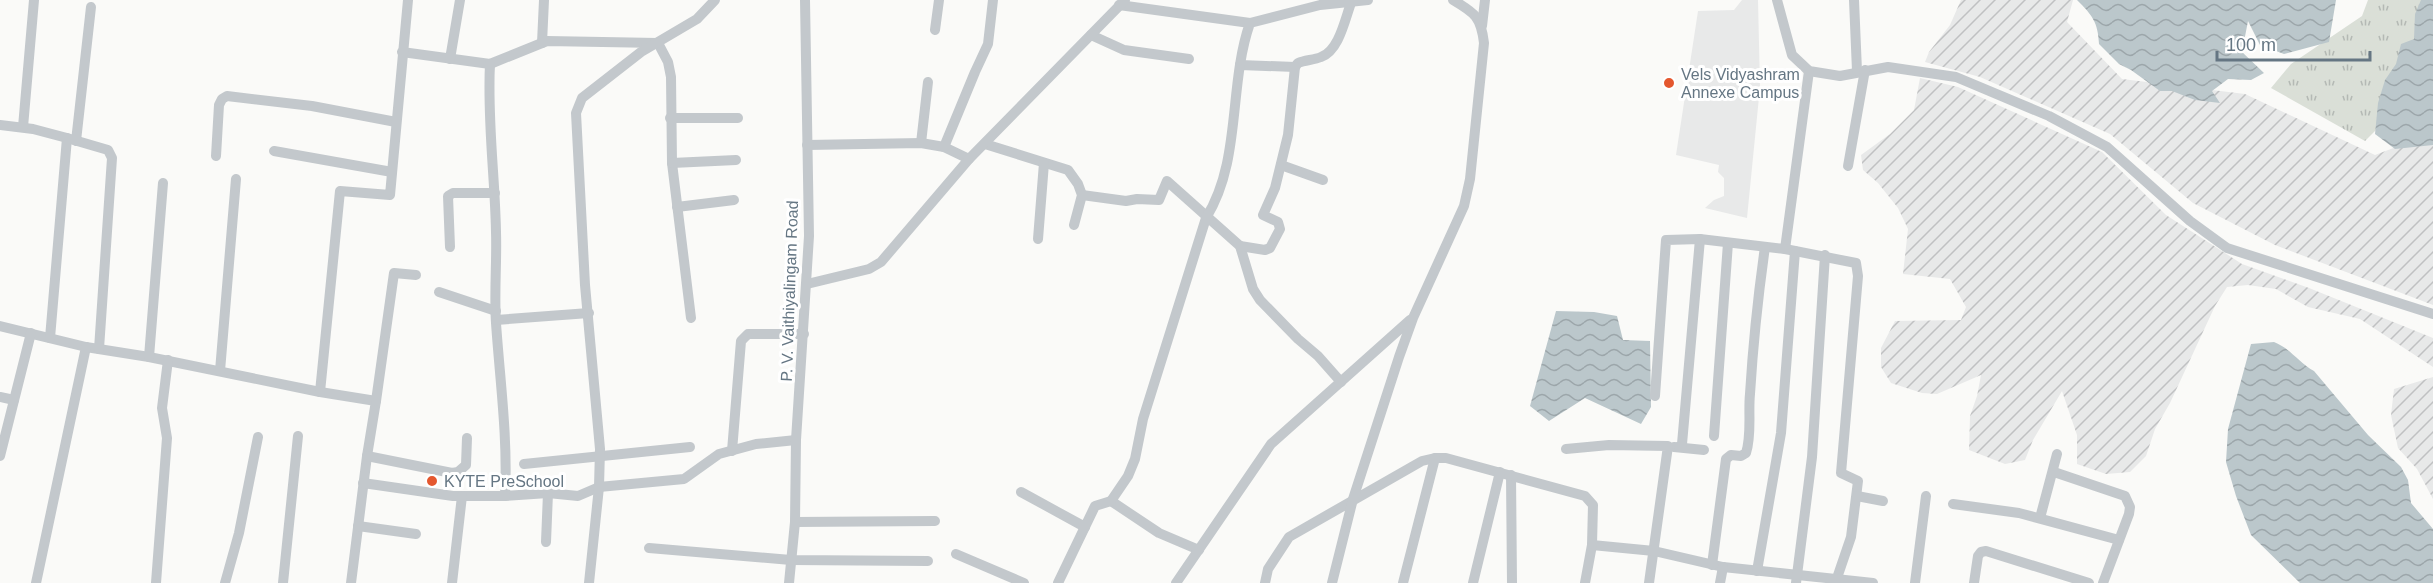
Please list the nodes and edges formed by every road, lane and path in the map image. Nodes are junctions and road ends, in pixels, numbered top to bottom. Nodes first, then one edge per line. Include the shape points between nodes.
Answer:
1 (34, 0) edge
2 (408, 0) edge
3 (460, 0) edge
4 (544, 0) edge
5 (713, 0) edge
6 (805, 0) edge
7 (939, 0) edge
8 (993, 0) edge
9 (1368, 0) edge
10 (1453, 0) edge
11 (1485, 0) edge
12 (1777, 0) edge
13 (1854, 0) edge
14 (1122, 3) edge
15 (1351, 3) junction
16 (91, 7) dead end
17 (1250, 23) junction
18 (1482, 27) junction
19 (935, 30) dead end
20 (1091, 35) junction
21 (542, 43) junction
22 (658, 43) junction
23 (402, 52) junction
24 (450, 58) junction
25 (1188, 59) dead end
26 (490, 64) junction
27 (1240, 65) junction
28 (1296, 67) junction
29 (1809, 71) junction
30 (1861, 71) junction
31 (927, 82) dead end
32 (670, 118) junction
33 (738, 118) dead end
34 (396, 122) junction
35 (0, 125) edge
36 (23, 127) junction
37 (71, 139) junction
38 (921, 144) junction
39 (985, 144) junction
40 (807, 145) junction
41 (944, 147) junction
42 (274, 151) dead end
43 (216, 156) dead end
44 (969, 159) junction
45 (736, 160) dead end
46 (672, 163) junction
47 (1044, 163) junction
48 (1281, 165) junction
49 (1848, 166) dead end
50 (392, 172) junction
51 (236, 179) dead end
52 (1323, 180) dead end
53 (163, 183) dead end
54 (495, 193) junction
55 (1082, 195) junction
56 (734, 200) dead end
57 (676, 207) junction
58 (1206, 218) junction
59 (1074, 225) dead end
60 (1038, 239) dead end
61 (1700, 239) junction
62 (1728, 243) junction
63 (1240, 246) junction
64 (450, 247) dead end
65 (1765, 247) junction
66 (1790, 250) junction
67 (1825, 255) junction
68 (416, 275) dead end
69 (807, 284) junction
70 (439, 292) dead end
71 (589, 313) junction
72 (2433, 314) edge
73 (496, 316) junction
74 (691, 318) dead end
75 (1413, 318) junction
76 (0, 326) edge
77 (31, 333) junction
78 (804, 334) junction
79 (50, 338) junction
80 (86, 347) junction
81 (99, 349) junction
82 (149, 357) junction
83 (168, 360) junction
84 (220, 371) junction
85 (1341, 381) junction
86 (320, 392) junction
87 (1655, 396) dead end
88 (0, 397) edge
89 (14, 400) junction
90 (376, 401) junction
91 (298, 436) dead end
92 (1714, 436) dead end
93 (258, 437) dead end
94 (467, 438) dead end
95 (796, 440) junction
96 (690, 447) dead end
97 (1673, 447) junction
98 (1566, 449) dead end
99 (1704, 450) dead end
100 (732, 451) junction
101 (2057, 454) dead end
102 (600, 455) junction
103 (0, 456) edge
104 (367, 456) junction
105 (1435, 458) junction
106 (524, 464) dead end
107 (2054, 472) junction
108 (1506, 474) junction
109 (363, 483) junction
110 (599, 487) junction
111 (1021, 492) dead end
112 (548, 493) junction
113 (462, 496) junction
114 (505, 496) junction
115 (1857, 496) junction
116 (1926, 496) dead end
117 (1353, 499) junction
118 (1111, 501) junction
119 (1883, 501) dead end
120 (1953, 504) dead end
121 (2040, 518) junction
122 (935, 521) dead end
123 (795, 522) junction
124 (358, 526) junction
125 (1085, 527) junction
126 (416, 534) dead end
127 (2119, 540) junction
128 (546, 542) dead end
129 (1592, 545) junction
130 (649, 548) dead end
131 (1199, 550) junction
132 (1654, 551) junction
133 (956, 554) dead end
134 (791, 560) junction
135 (928, 561) dead end
136 (1717, 566) junction
137 (1757, 571) junction
138 (1837, 578) junction
139 (1797, 579) edge
140 (36, 583) edge
141 (156, 583) edge
142 (225, 583) edge
143 (283, 583) edge
144 (351, 583) edge
145 (452, 583) edge
146 (589, 583) edge
147 (789, 583) edge
148 (1024, 583) edge
149 (1058, 583) edge
150 (1176, 583) edge
151 (1265, 583) edge
152 (1332, 583) edge
153 (1403, 583) edge
154 (1473, 583) edge
155 (1512, 583) edge
156 (1585, 583) edge
157 (1649, 583) edge
158 (1720, 583) edge
159 (1873, 583) edge
160 (1915, 583) edge
161 (1974, 583) edge
162 (2089, 583) edge
163 (2103, 583) edge

1 - 36 street
2 - 23 street
3 - 24 street
4 - 21 street
5 - 22 street via 696,19
6 - 40 street, P. V. Vaithiyalingam Road
7 - 19 street
8 - 41 street via 988,45
9 - 15 street
10 - 18 street via 1477,17
11 - 18 street
12 - 29 street via 1792,55
13 - 30 street
14 - 17 street
14 - 20 street
15 - 17 street via 1320,5
15 - 28 street via 1332,48 1324,57 1298,63
16 - 37 street
17 - 27 street
18 - 75 street via 1484,44 1464,206
20 - 25 street via 1124,50
20 - 39 street
21 - 22 street
21 - 26 street
22 - 32 street via 668,62
22 - 71 street via 641,52 578,104
23 - 24 street
23 - 34 street
24 - 26 street
26 - 54 street
27 - 28 street
27 - 58 street via 1229,156 1221,190
28 - 48 street
29 - 30 street via 1840,76
29 - 66 street
30 - 49 street
30 - 72 street via 1888,67 1956,77 2049,116 2107,147 2190,221 2227,248
31 - 38 street
32 - 33 street
32 - 46 street
34 - 43 street via 312,106 227,96 219,105
34 - 50 street
35 - 36 street
36 - 37 street
37 - 79 street
37 - 81 street via 108,150 112,158
38 - 40 street
38 - 41 street
39 - 44 street
39 - 47 street
40 - 69 street, P. V. Vaithiyalingam Road
41 - 44 street
42 - 50 street
44 - 69 street via 881,262 868,269
45 - 46 street
46 - 57 street
47 - 55 street via 1068,170
47 - 60 street
48 - 52 street
48 - 63 street via 1263,215 1278,222 1280,229 1270,248
50 - 86 street via 390,195 340,191
51 - 84 street
53 - 82 street
54 - 64 street via 448,196
54 - 73 street
55 - 58 street via 1126,201 1159,200 1167,181
55 - 59 street
56 - 57 street
57 - 74 street
58 - 63 street
58 - 118 street via 1143,419 1135,459
61 - 62 street
61 - 87 street via 1666,240
61 - 97 street via 1682,444
62 - 65 street
62 - 92 street
63 - 85 street via 1260,300
65 - 66 street
65 - 136 street via 1756,309 1748,447 1742,456 1731,455 1726,459
66 - 67 street
66 - 137 street via 1781,433
67 - 115 street via 1854,261 1858,267 1841,473 1858,481
67 - 139 street via 1812,457
68 - 90 street via 394,273
69 - 78 street, P. V. Vaithiyalingam Road
70 - 73 street
71 - 73 street
71 - 102 street
73 - 114 street via 507,459
75 - 85 street
75 - 117 street
76 - 77 street
77 - 79 street
77 - 89 street
78 - 95 street, P. V. Vaithiyalingam Road
78 - 100 street via 748,334 741,341
79 - 80 street
80 - 81 street
80 - 140 street
81 - 82 street
82 - 83 street
83 - 84 street
83 - 141 street via 162,408 168,438
84 - 86 street
85 - 131 street via 1271,444
86 - 90 street
88 - 89 street
89 - 103 street
90 - 104 street
91 - 143 street
93 - 142 street
94 - 104 street via 466,465 458,472
95 - 100 street
95 - 123 street, P. V. Vaithiyalingam Road
96 - 102 street
97 - 98 street via 1609,445
97 - 99 street
97 - 132 street
100 - 110 street via 707,461 684,479
101 - 107 street
102 - 106 street
102 - 110 street
104 - 109 street
105 - 108 street
105 - 117 street via 1422,461
105 - 153 street
107 - 121 street
107 - 127 street via 2125,496 2130,507
108 - 129 street via 1585,496 1593,505
108 - 154 street
108 - 155 street
109 - 113 street
109 - 124 street
110 - 112 street via 578,496
110 - 146 street
111 - 125 street
112 - 114 street
112 - 128 street
113 - 114 street
113 - 145 street
115 - 119 street
115 - 138 street via 1851,537
116 - 160 street
117 - 151 street via 1289,537
117 - 152 street
118 - 125 street via 1095,506
118 - 131 street via 1159,533
120 - 121 street
121 - 127 street
122 - 123 street
123 - 134 street, P. V. Vaithiyalingam Road
124 - 126 street
124 - 144 street
125 - 149 street
127 - 163 street
129 - 132 street
129 - 156 street
130 - 134 street
131 - 150 street
132 - 136 street
132 - 157 street
133 - 148 street
134 - 135 street
134 - 147 street, P. V. Vaithiyalingam Road
136 - 137 street
136 - 158 street
137 - 139 street
138 - 139 street
138 - 159 street
161 - 162 street via 1978,556 1986,551

